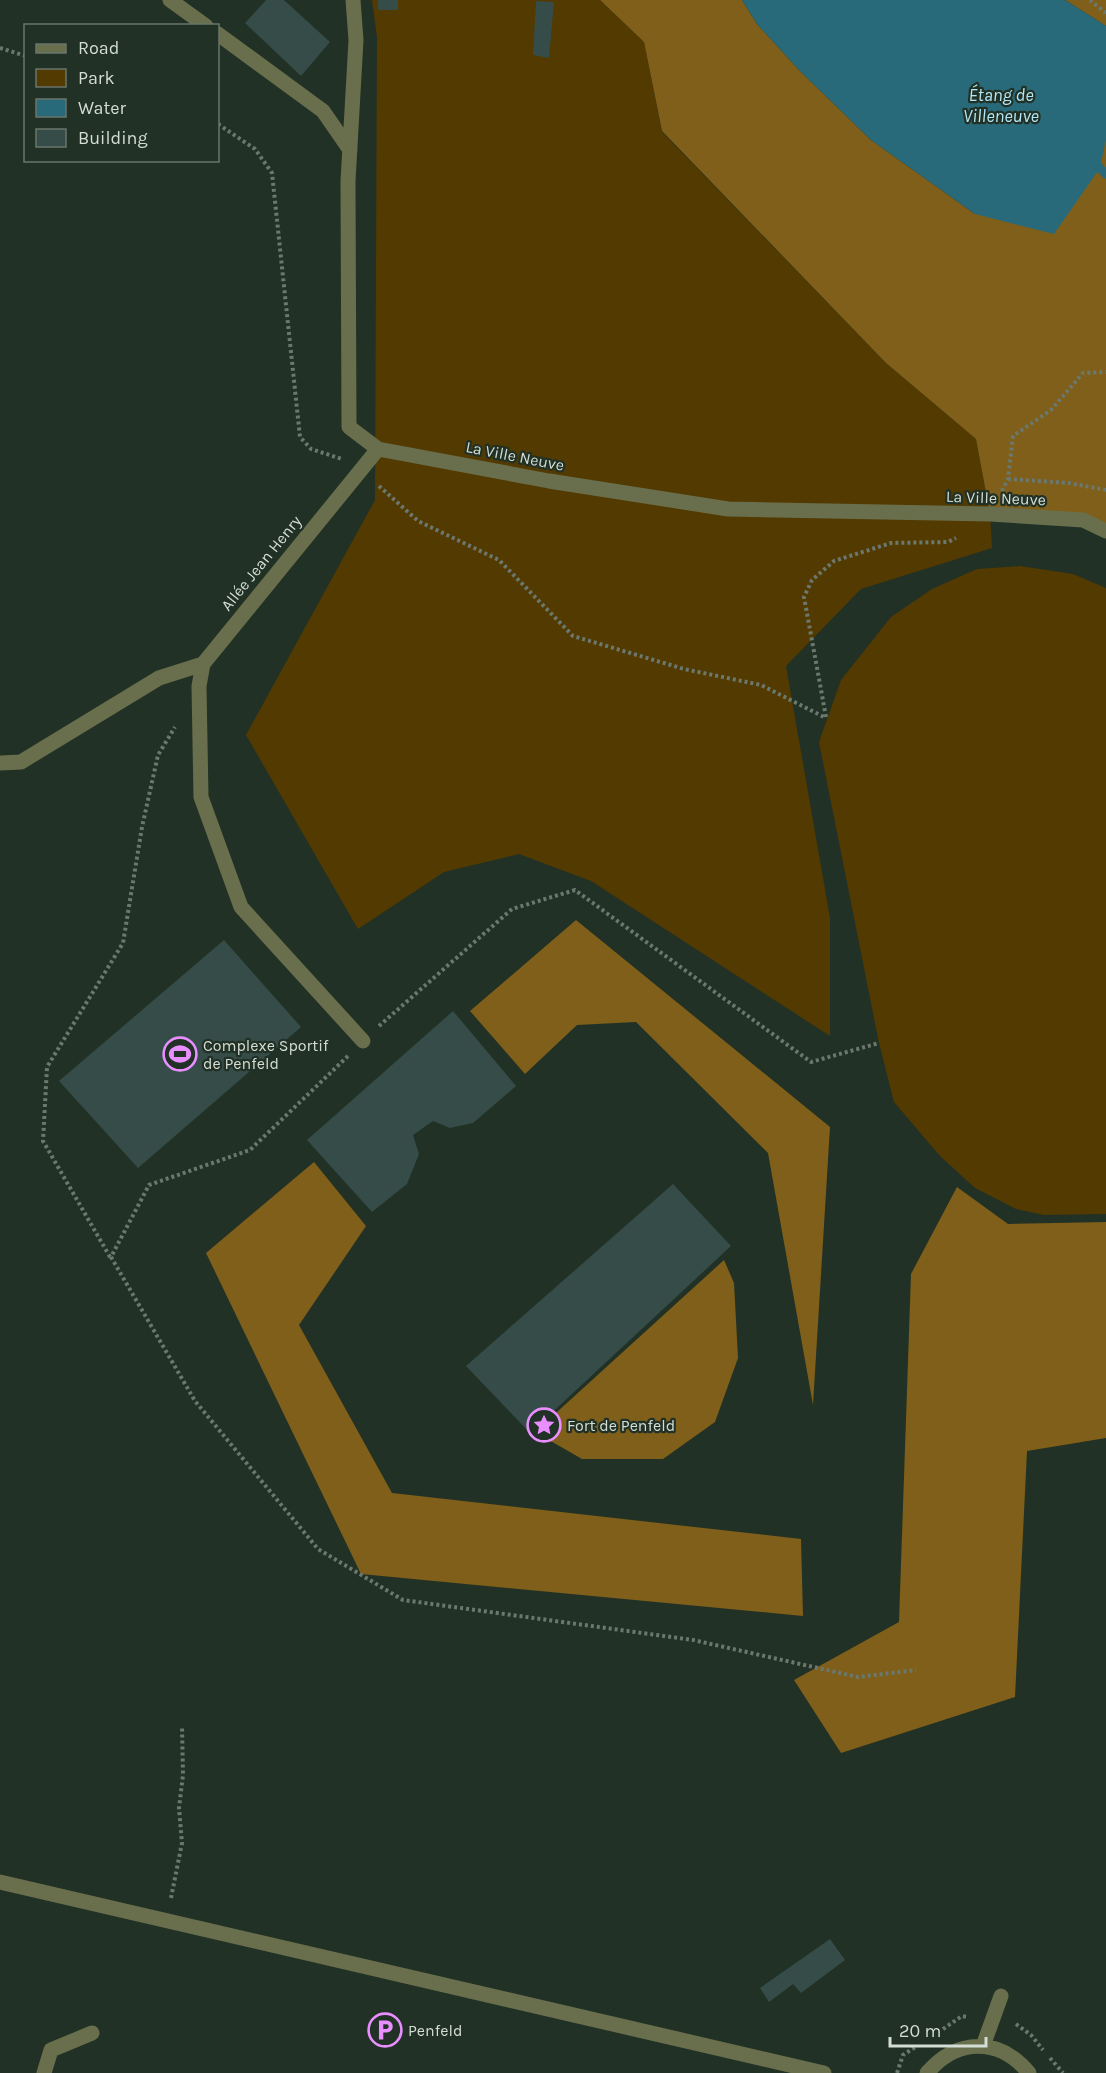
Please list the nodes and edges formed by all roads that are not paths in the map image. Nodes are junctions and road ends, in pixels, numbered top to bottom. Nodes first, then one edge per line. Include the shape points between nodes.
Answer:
1 (170, 0) edge
2 (353, 0) edge
3 (203, 24) edge
4 (219, 35) edge
5 (350, 150) junction
6 (378, 449) junction
7 (1106, 531) edge
8 (203, 664) junction
9 (0, 763) edge
10 (363, 1041) road end
11 (0, 1882) edge
12 (1000, 1996) dead end
13 (92, 2033) dead end
14 (984, 2046) junction
15 (44, 2073) edge
16 (824, 2073) edge
17 (927, 2073) edge
18 (1029, 2073) edge

1 - 3 street
2 - 5 street, La Ville Neuve via 356,40
4 - 5 street via 323,111
5 - 6 street, La Ville Neuve via 349,427
6 - 7 street, La Ville Neuve via 728,509 990,514 1083,520
6 - 8 street, Allée Jean Henry
8 - 9 street via 159,678 21,762
8 - 10 street via 199,686 201,797 241,908
11 - 16 street
12 - 14 street
13 - 15 street via 51,2050
14 - 17 street via 959,2049 938,2060
14 - 18 street via 1004,2051

